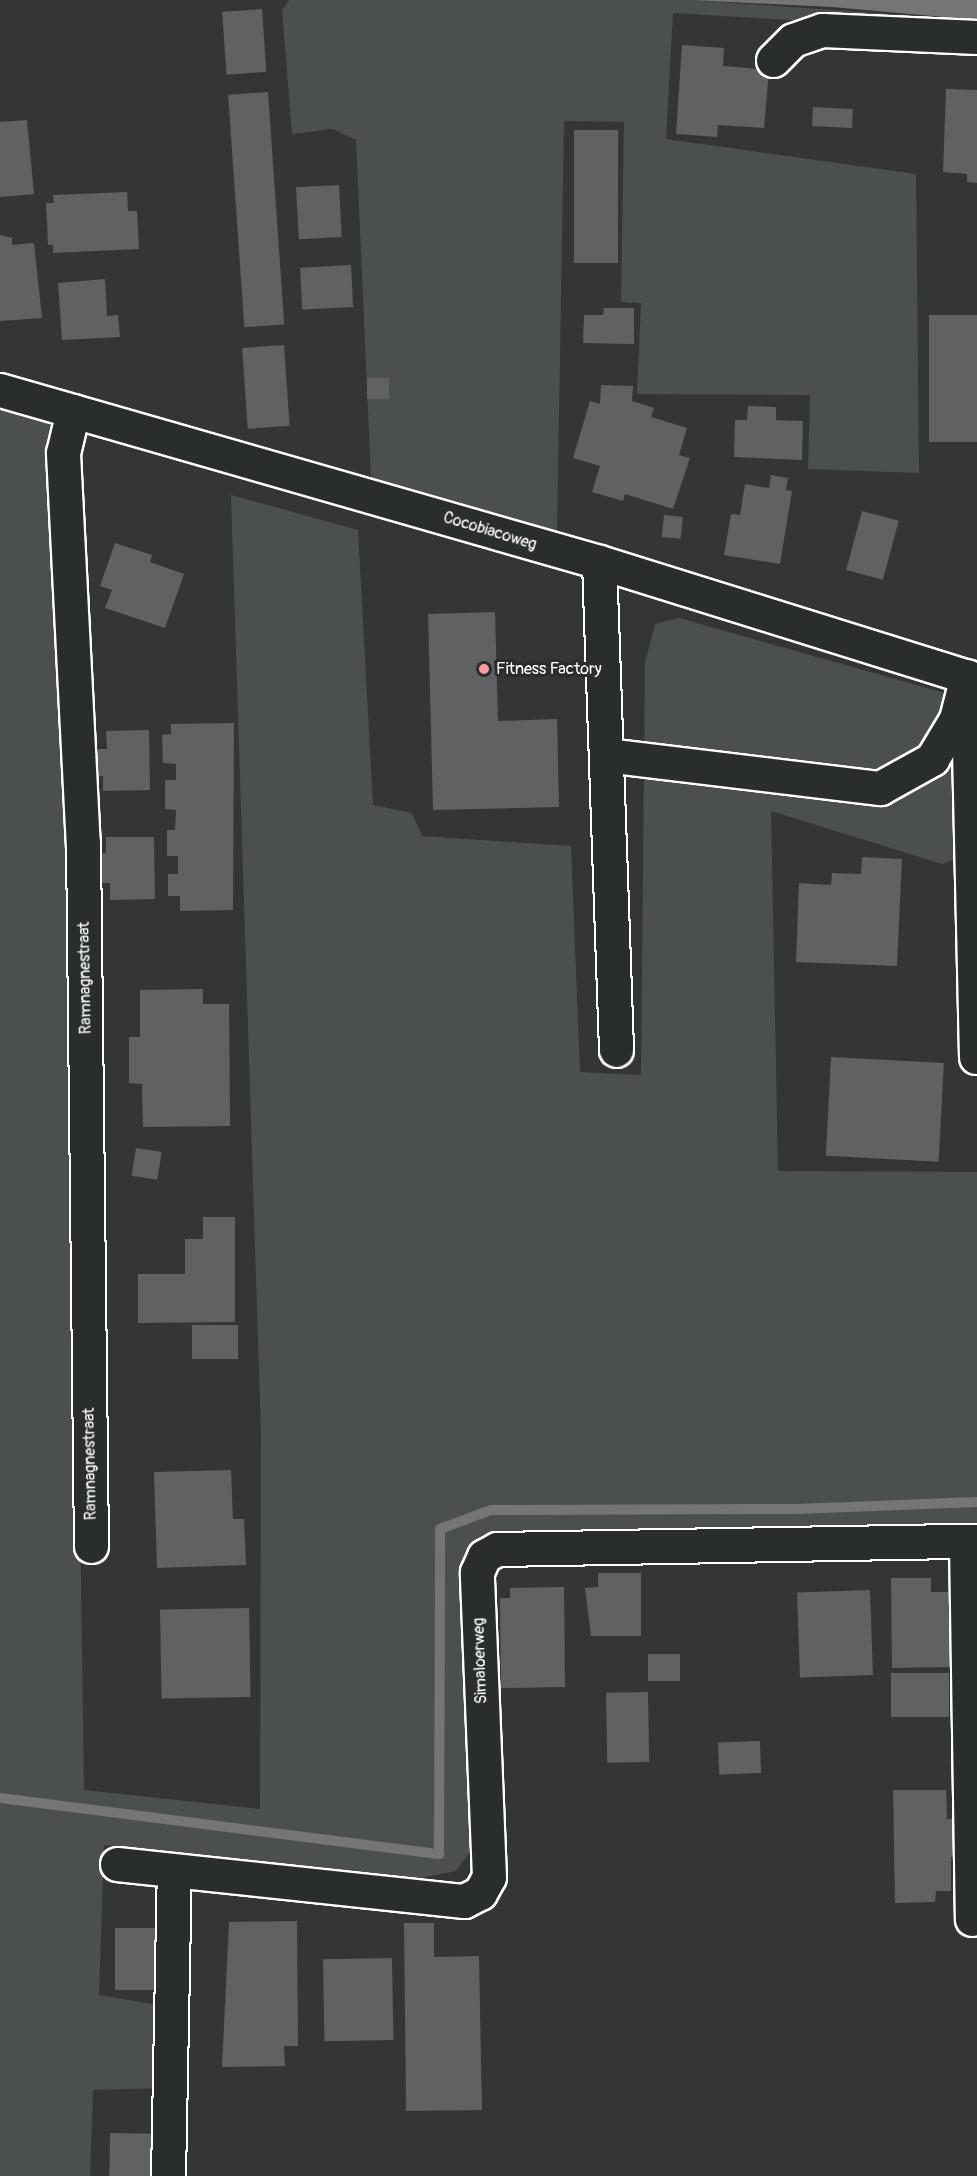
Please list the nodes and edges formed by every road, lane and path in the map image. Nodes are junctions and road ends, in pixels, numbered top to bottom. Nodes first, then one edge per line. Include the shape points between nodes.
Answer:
1 (977, 37) edge
2 (773, 60) dead end
3 (0, 390) edge
4 (73, 411) junction
5 (599, 562) junction
6 (972, 678) edge
7 (977, 711) edge
8 (606, 755) junction
9 (616, 1050) dead end
10 (976, 1057) edge
11 (971, 1541) edge
12 (91, 1546) dead end
13 (117, 1864) dead end
14 (174, 1874) junction
15 (972, 1920) dead end
16 (168, 2176) edge

1 - 2 street via 822,30 793,39
3 - 4 street, Cocobiacoweg
4 - 5 street, Cocobiacoweg
4 - 12 street, Ramnagnestraat via 63,453 83,843
5 - 6 street, Cocobiacoweg
5 - 8 street
6 - 8 street via 956,718 932,759 880,788
7 - 10 street via 969,741
8 - 9 street
11 - 14 street, Simaloerweg via 497,1549 484,1556 477,1572 489,1877 480,1893 464,1901
11 - 15 street
13 - 14 street, Simaloerweg
14 - 16 street

